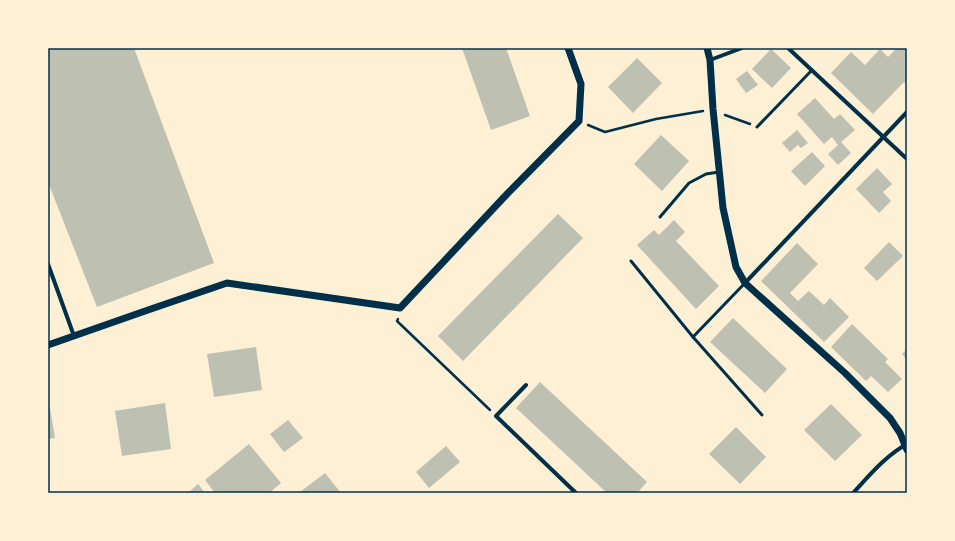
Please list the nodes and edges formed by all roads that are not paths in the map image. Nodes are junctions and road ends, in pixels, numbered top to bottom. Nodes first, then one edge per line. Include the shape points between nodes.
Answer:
1 (568, 48) edge
2 (707, 48) edge
3 (742, 48) edge
4 (788, 48) edge
5 (710, 60) junction
6 (812, 70) junction
7 (907, 112) edge
8 (758, 127) road end
9 (884, 136) junction
10 (907, 159) edge
11 (719, 172) junction
12 (660, 217) dead end
13 (631, 261) dead end
14 (48, 264) edge
15 (745, 283) junction
16 (74, 336) junction
17 (693, 337) junction
18 (48, 345) edge
19 (526, 385) dead end
20 (762, 414) dead end
21 (906, 446) edge
22 (576, 493) edge
23 (853, 493) edge

1 - 16 street via 581,84 579,121 400,308 228,283
2 - 5 street
3 - 5 street
4 - 6 street
5 - 11 street
6 - 8 lane
6 - 9 street
7 - 9 street
9 - 10 street
9 - 15 street
11 - 12 lane via 706,174 690,183
11 - 15 street via 723,208 736,267
13 - 17 lane
14 - 16 street
15 - 17 lane
15 - 21 street via 845,373 890,418
16 - 18 street
17 - 20 lane
19 - 22 street via 496,416
21 - 23 street via 891,454

